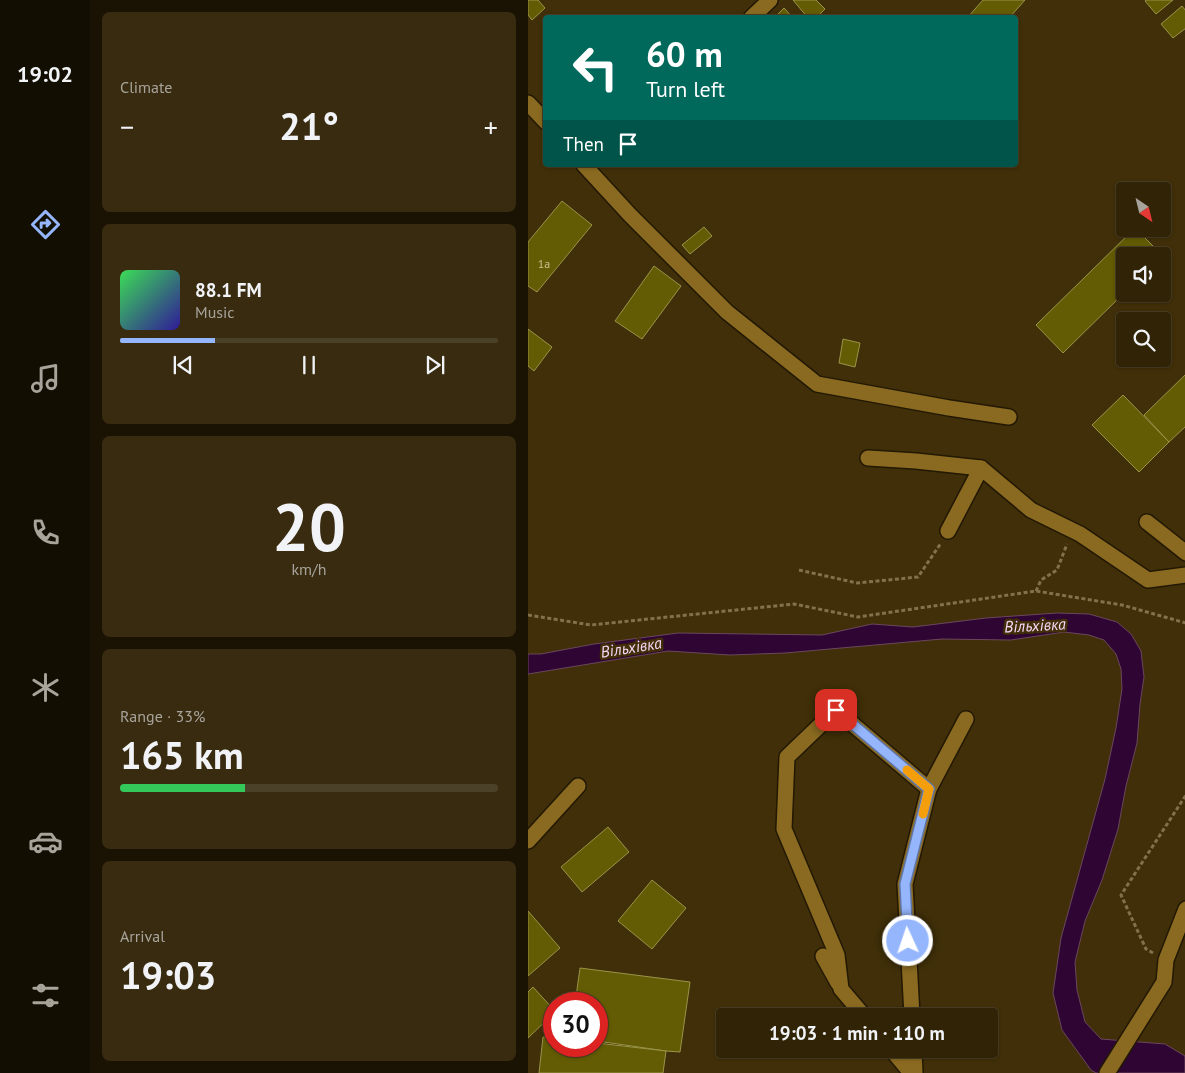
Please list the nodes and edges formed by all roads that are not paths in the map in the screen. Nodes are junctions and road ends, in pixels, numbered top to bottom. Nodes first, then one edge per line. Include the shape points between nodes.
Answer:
1 (765, 2) edge
2 (754, 15) edge
3 (528, 103) edge
4 (543, 119) edge
5 (586, 167) edge
6 (1008, 417) dead end
7 (868, 458) dead end
8 (981, 468) junction
9 (1147, 522) dead end
10 (948, 531) road end
11 (1186, 553) edge
12 (1186, 575) edge
13 (966, 719) dead end
14 (578, 786) dead end
15 (929, 789) junction
16 (528, 841) edge
17 (1186, 909) edge
18 (824, 956) dead end
19 (841, 989) junction
20 (857, 1008) edge
21 (912, 1008) edge
22 (898, 1058) edge
23 (914, 1058) edge
24 (911, 1073) edge
25 (915, 1073) edge
26 (1107, 1073) edge

1 - 2 street
3 - 4 street
5 - 6 street via 727,312 817,384
7 - 8 street
8 - 10 street
8 - 12 street via 1031,510 1080,534 1148,580
9 - 11 street
13 - 15 street
14 - 16 street
15 - 19 street via 836,710 787,757 784,829 838,955
15 - 21 street via 905,884
17 - 26 street via 1166,960 1164,982
18 - 19 street
19 - 20 street
22 - 24 street
23 - 25 street

